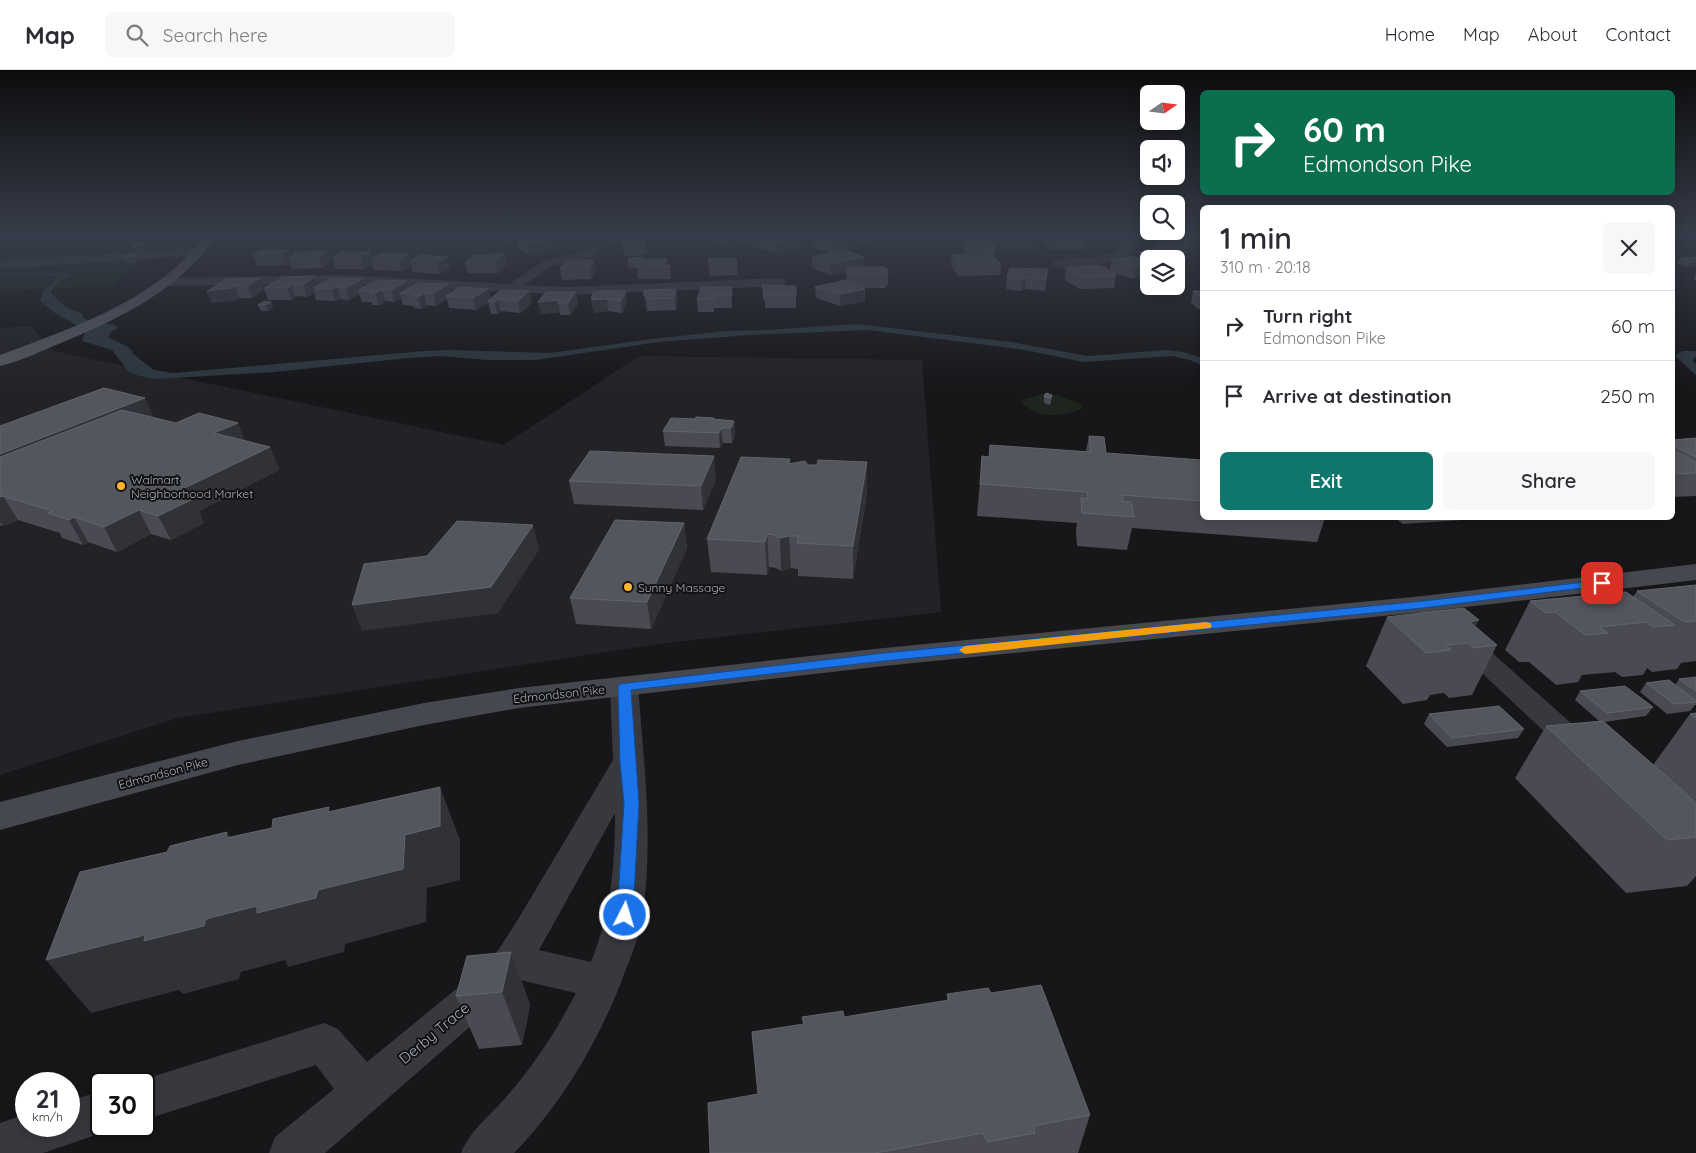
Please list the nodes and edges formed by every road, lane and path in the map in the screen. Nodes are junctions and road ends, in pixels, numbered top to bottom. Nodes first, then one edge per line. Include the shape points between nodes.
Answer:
1 (161, 285) edge
2 (436, 285) edge
3 (517, 285) edge
4 (728, 285) edge
5 (510, 289) junction
6 (0, 361) edge
7 (1696, 572) edge
8 (1423, 604) junction
9 (624, 687) junction
10 (627, 763) junction
11 (1601, 768) edge
12 (0, 816) edge
13 (512, 961) junction
14 (602, 982) junction
15 (364, 1092) junction
16 (155, 1096) edge
17 (24, 1137) edge
18 (2, 1144) dead end
19 (291, 1153) edge
20 (483, 1153) edge

1 - 6 main road via 122,308
2 - 5 street
3 - 5 street
4 - 5 street via 614,290
7 - 8 main road, Edmondson Pike
8 - 9 main road, Edmondson Pike via 884,657
8 - 11 street
9 - 10 street
9 - 12 main road, Edmondson Pike via 519,698 424,714 238,753
10 - 13 street, Derby Trace
10 - 14 street via 631,803 625,915
13 - 14 street
13 - 15 street, Derby Trace via 476,999
14 - 20 street via 549,1078
15 - 16 street via 324,1043
15 - 19 street, Derby Trace
17 - 18 street

